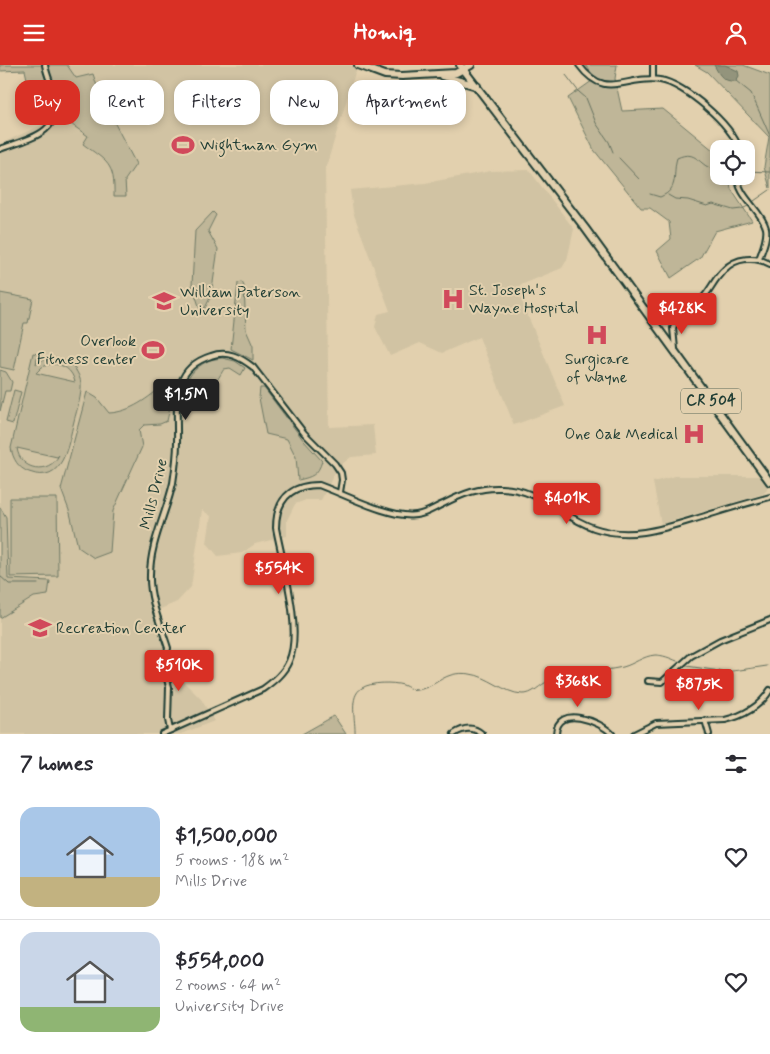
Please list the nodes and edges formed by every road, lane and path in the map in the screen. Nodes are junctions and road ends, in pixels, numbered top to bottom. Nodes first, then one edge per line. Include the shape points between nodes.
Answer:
1 (45, 65) edge
2 (358, 65) edge
3 (471, 65) edge
4 (579, 65) edge
5 (653, 65) edge
6 (463, 67) edge
7 (436, 75) junction
8 (652, 79) junction
9 (477, 86) junction
10 (735, 140) edge
11 (0, 149) edge
12 (739, 185) edge
13 (759, 259) junction
14 (770, 264) edge
15 (644, 308) junction
16 (678, 317) junction
17 (675, 351) junction
18 (770, 482) edge
19 (340, 492) junction
20 (770, 497) edge
21 (770, 620) edge
22 (648, 681) dead end
23 (770, 690) edge
24 (705, 720) junction
25 (170, 730) junction
26 (162, 734) edge
27 (454, 734) edge
28 (482, 734) edge
29 (556, 734) edge
30 (612, 734) edge
31 (634, 734) edge
32 (708, 734) edge

1 - 11 street via 55,96 54,121 44,132
2 - 7 main road via 385,75
3 - 6 main road
4 - 8 street via 589,77 606,85
5 - 8 street
6 - 7 main road via 456,73
6 - 9 main road, CR 504
7 - 9 main road
8 - 10 street via 678,88 711,111
9 - 15 main road, CR 504
12 - 13 street via 766,229
13 - 14 street
13 - 16 street via 736,261 724,270 702,299
15 - 16 street via 668,321
15 - 17 main road, CR 504
16 - 17 street via 673,328
17 - 18 main road, CR 504
19 - 20 street via 406,516 429,511 477,490 513,489 542,498 594,528 626,533 660,529
19 - 25 street via 319,485 298,488 287,495 276,515 295,634 290,661 283,672 264,689
19 - 25 street, Mills Drive via 342,480 335,464 304,433 244,360 225,353 204,358 191,367 178,386 173,483 150,562 154,604 168,648 162,659 169,687
21 - 22 street via 697,652 662,682
23 - 24 street via 766,698 734,718
24 - 31 street via 656,723
24 - 32 street
25 - 26 street
27 - 28 street via 465,728
29 - 30 street via 556,728 563,721 585,717

